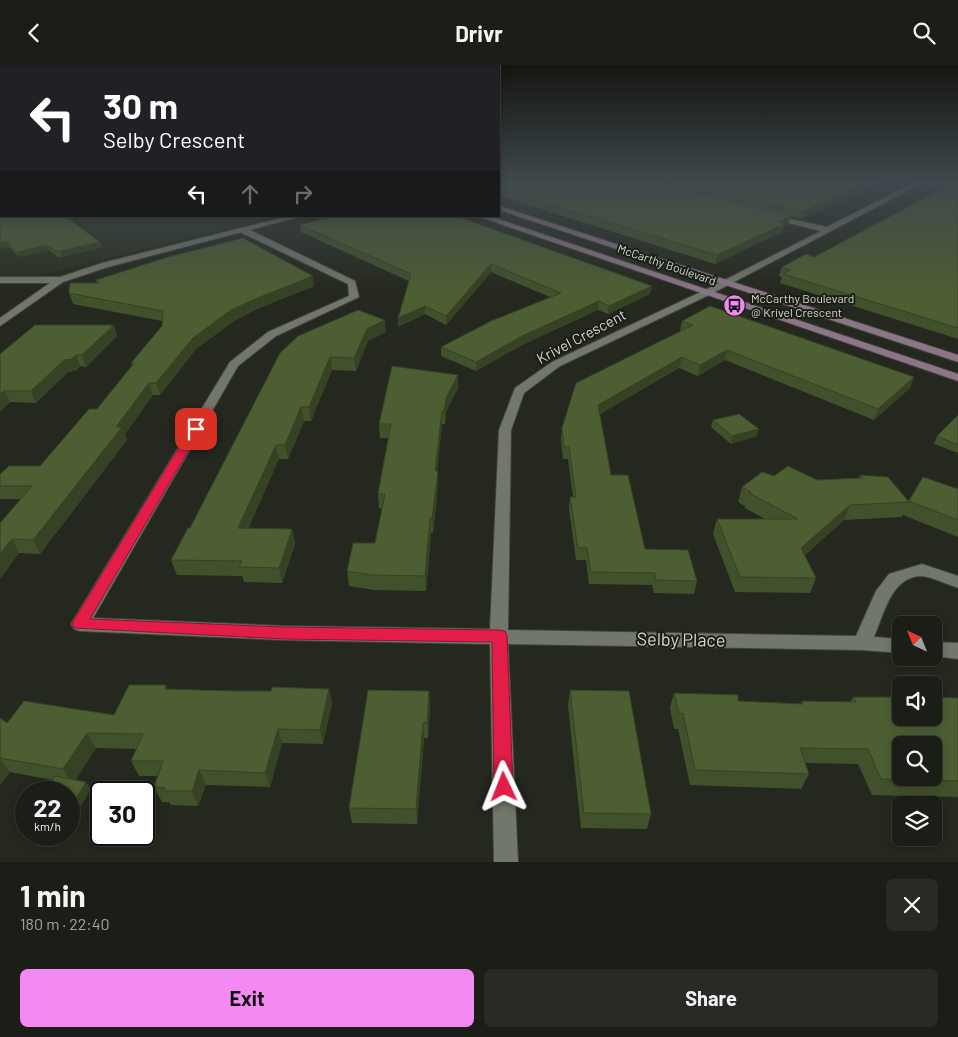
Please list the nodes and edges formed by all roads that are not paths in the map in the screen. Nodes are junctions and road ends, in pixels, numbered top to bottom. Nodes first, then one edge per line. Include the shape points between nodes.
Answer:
1 (290, 218) edge
2 (487, 218) edge
3 (530, 218) edge
4 (781, 218) edge
5 (851, 218) edge
6 (243, 230) junction
7 (828, 230) junction
8 (0, 280) edge
9 (60, 280) junction
10 (727, 282) junction
11 (708, 292) junction
12 (0, 323) edge
13 (958, 359) edge
14 (958, 378) edge
15 (958, 582) edge
16 (499, 636) junction
17 (862, 643) junction
18 (892, 645) edge
19 (942, 650) edge
20 (958, 651) edge
21 (506, 862) edge

1 - 6 street
2 - 11 main road, McCarthy Boulevard
3 - 10 main road, McCarthy Boulevard
4 - 7 street
5 - 7 street, Krivel Crescent
6 - 9 street via 105,265
6 - 16 street, Selby Place via 352,283 354,297 272,334 234,364 80,624 284,633
7 - 10 street, Krivel Crescent
8 - 9 street
9 - 12 street
10 - 11 street, Krivel Crescent
10 - 13 main road, McCarthy Boulevard
11 - 14 main road, McCarthy Boulevard
11 - 16 street, Krivel Crescent via 556,364 519,391 505,430
15 - 17 street via 922,570 895,578 884,591
16 - 17 street, Selby Place
16 - 21 street, Krivel Crescent
17 - 18 street, Selby Place
19 - 20 street

